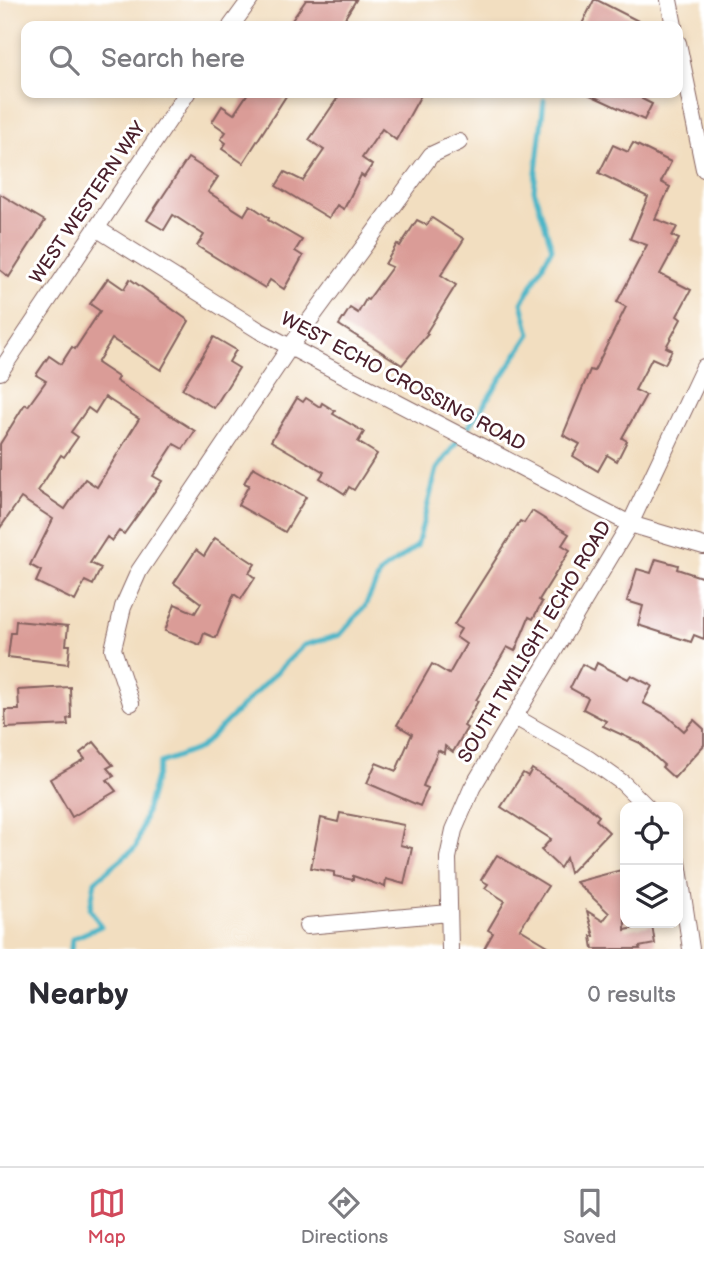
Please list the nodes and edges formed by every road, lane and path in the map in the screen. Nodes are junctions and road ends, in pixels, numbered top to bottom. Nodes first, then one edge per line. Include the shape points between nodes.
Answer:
1 (250, 0) edge
2 (669, 0) edge
3 (235, 21) edge
4 (673, 21) edge
5 (683, 67) edge
6 (184, 98) edge
7 (459, 142) dead end
8 (704, 169) edge
9 (96, 228) junction
10 (290, 347) junction
11 (704, 367) edge
12 (0, 372) edge
13 (631, 524) junction
14 (704, 546) edge
15 (131, 703) dead end
16 (515, 717) junction
17 (642, 802) edge
18 (678, 865) edge
19 (449, 913) junction
20 (307, 926) dead end
21 (450, 949) edge
22 (691, 949) edge

1 - 3 street
2 - 4 street
5 - 8 street
6 - 9 street, WEST WESTERN WAY
7 - 10 street via 431,155
9 - 10 street, WEST ECHO CROSSING ROAD
9 - 12 street, WEST WESTERN WAY
10 - 13 street, WEST ECHO CROSSING ROAD
10 - 15 street via 139,571 123,607 113,649
11 - 13 street, SOUTH TWILIGHT ECHO ROAD
13 - 14 street, WEST ECHO CROSSING ROAD
13 - 16 street, SOUTH TWILIGHT ECHO ROAD
16 - 17 street via 612,775
16 - 19 street, SOUTH TWILIGHT ECHO ROAD via 472,788 454,830 448,858
18 - 22 street
19 - 20 street
19 - 21 street, SOUTH TWILIGHT ECHO ROAD

